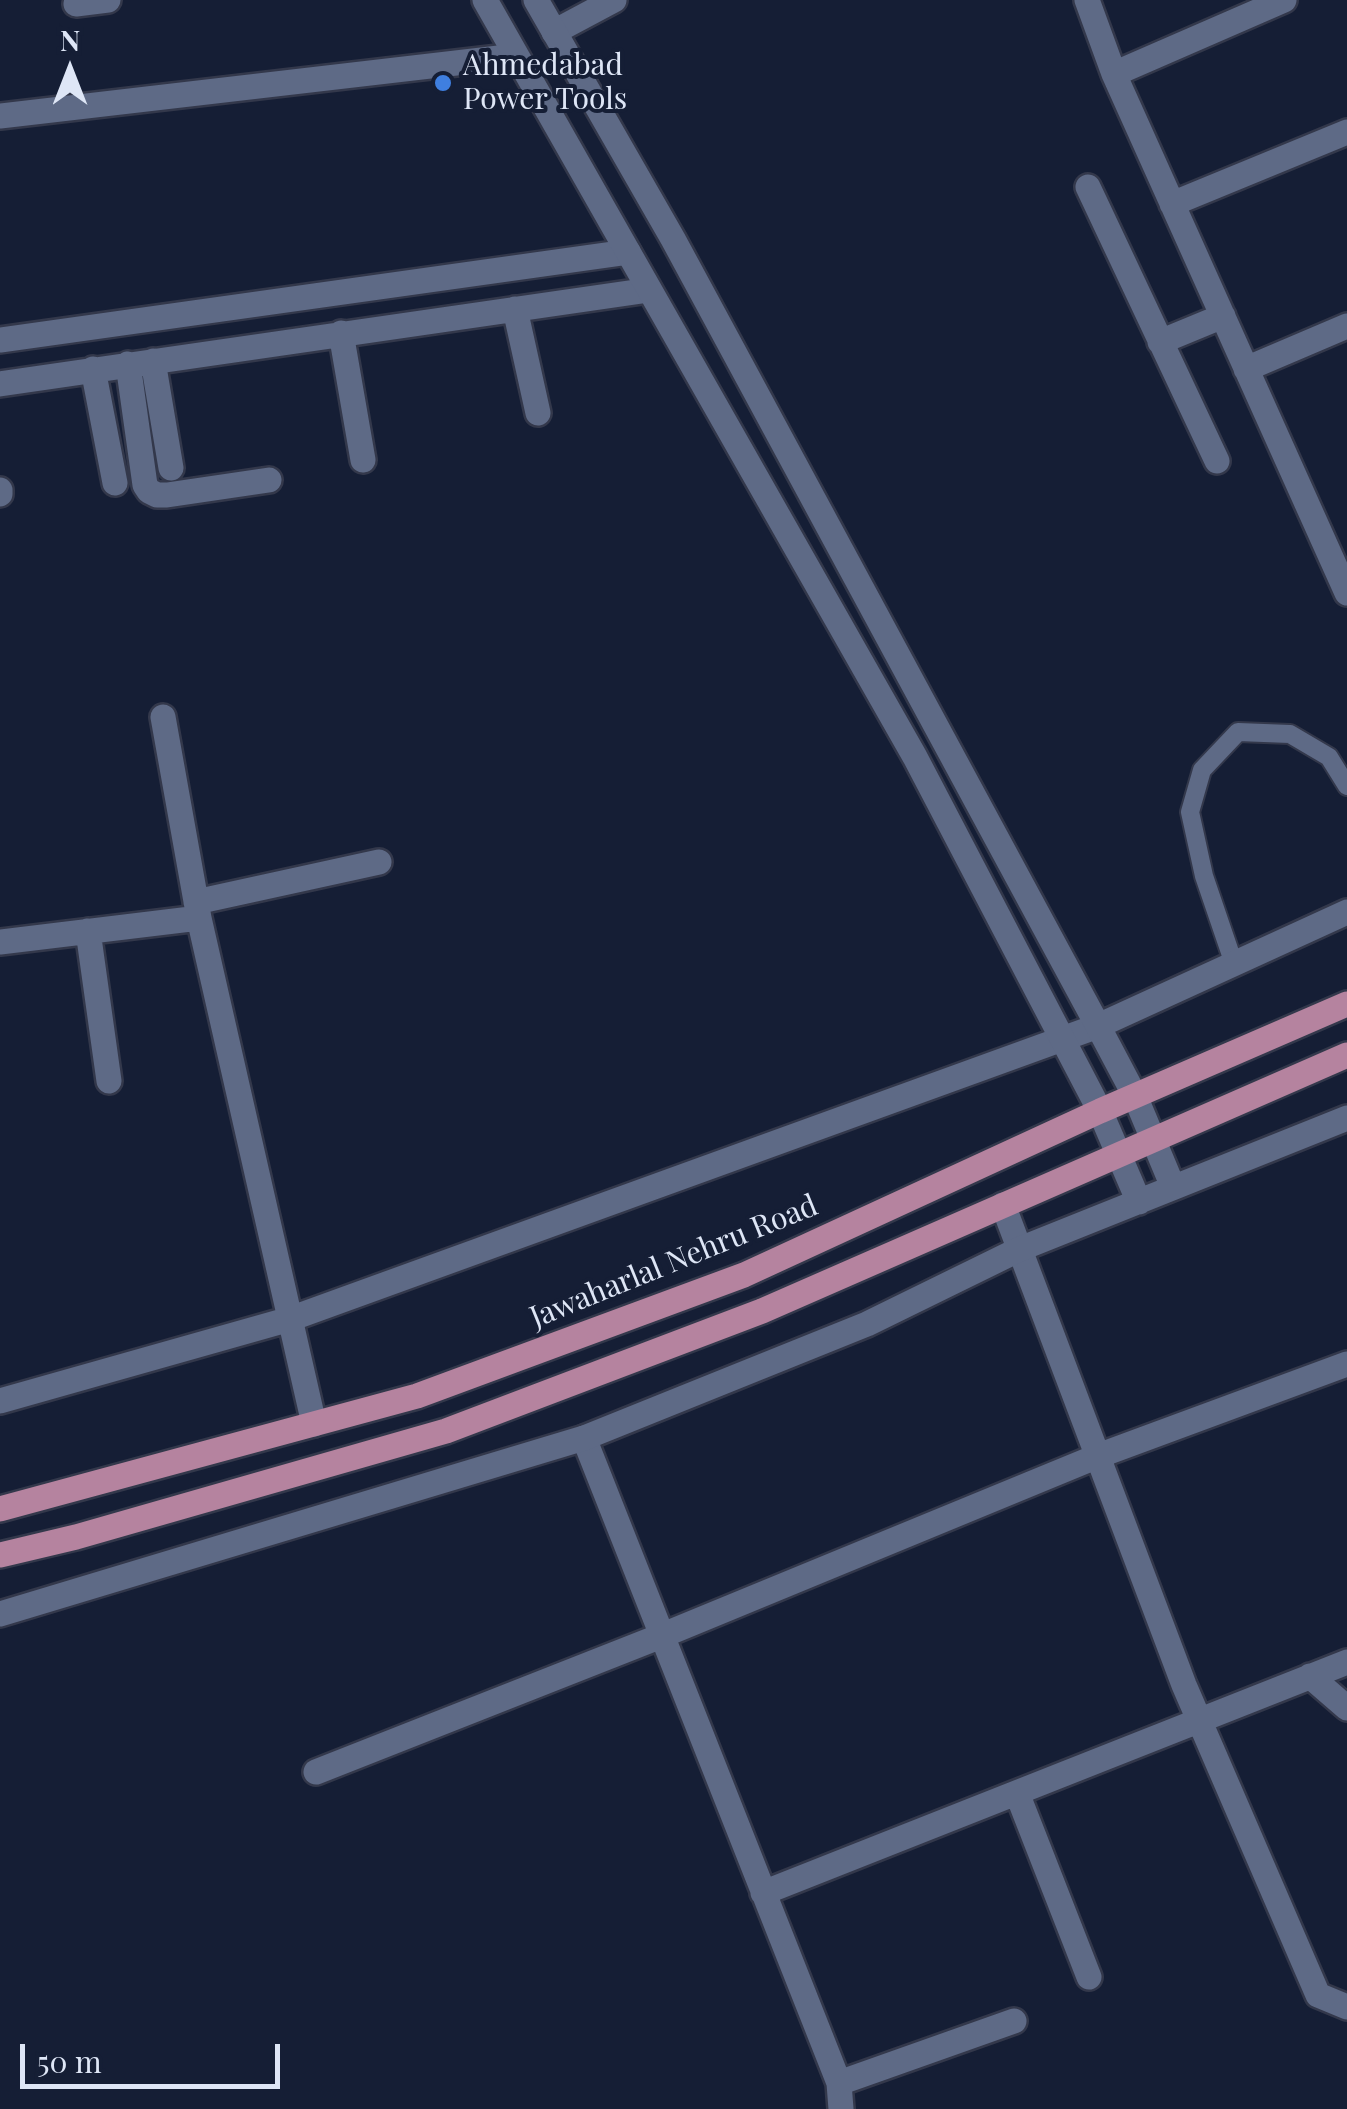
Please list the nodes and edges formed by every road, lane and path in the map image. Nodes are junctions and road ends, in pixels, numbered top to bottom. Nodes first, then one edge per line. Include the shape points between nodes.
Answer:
1 (108, 0) edge
2 (485, 0) edge
3 (536, 0) edge
4 (614, 0) edge
5 (1087, 0) edge
6 (1284, 0) edge
7 (76, 4) dead end
8 (554, 32) junction
9 (516, 56) junction
10 (1114, 74) junction
11 (0, 116) edge
12 (1347, 132) edge
13 (1088, 186) dead end
14 (1172, 204) junction
15 (628, 252) junction
16 (649, 290) junction
17 (515, 309) junction
18 (1222, 316) junction
19 (1347, 326) edge
20 (341, 334) junction
21 (0, 340) edge
22 (1160, 342) junction
23 (140, 362) junction
24 (93, 368) junction
25 (1246, 368) junction
26 (0, 384) edge
27 (538, 413) dead end
28 (363, 460) dead end
29 (1217, 461) dead end
30 (171, 468) dead end
31 (269, 480) dead end
32 (115, 483) dead end
33 (1347, 528) edge
34 (1323, 539) junction
35 (1347, 593) edge
36 (163, 717) dead end
37 (1347, 786) edge
38 (379, 862) dead end
39 (198, 910) junction
40 (1347, 912) edge
41 (88, 932) junction
42 (0, 942) edge
43 (1234, 964) junction
44 (1347, 1004) edge
45 (1098, 1026) junction
46 (1062, 1040) junction
47 (1347, 1055) edge
48 (109, 1081) dead end
49 (1135, 1096) junction
50 (1100, 1111) junction
51 (1347, 1118) edge
52 (1155, 1139) junction
53 (1118, 1156) junction
54 (1174, 1187) junction
55 (1139, 1202) junction
56 (1003, 1205) junction
57 (1020, 1249) junction
58 (290, 1319) junction
59 (1347, 1364) edge
60 (0, 1402) edge
61 (314, 1424) junction
62 (584, 1438) junction
63 (1098, 1456) junction
64 (0, 1509) edge
65 (0, 1556) edge
66 (0, 1614) edge
67 (662, 1636) junction
68 (1347, 1662) edge
69 (1310, 1676) junction
70 (1347, 1708) edge
71 (1200, 1721) junction
72 (316, 1772) dead end
73 (1017, 1793) junction
74 (763, 1892) junction
75 (1089, 1977) dead end
76 (1347, 2007) edge
77 (1014, 2021) dead end
78 (839, 2083) junction
79 (841, 2109) edge

1 - 7 street
2 - 9 street
3 - 8 street
4 - 8 street
5 - 10 street
6 - 10 street
8 - 45 street
9 - 11 street
9 - 15 street
10 - 14 street
12 - 14 street
13 - 22 street
14 - 18 street
15 - 16 street
15 - 21 street
16 - 17 street
16 - 46 street via 915,758
17 - 20 street
17 - 27 street
18 - 22 street
18 - 25 street
19 - 25 street
20 - 23 street
20 - 28 street
22 - 29 street
23 - 24 street
23 - 30 street
23 - 31 street via 149,491 168,495
24 - 26 street
24 - 32 street
25 - 34 street
33 - 34 street
34 - 35 street
36 - 39 street
37 - 43 lane via 1329,758 1290,734 1238,732 1202,770 1190,812
38 - 39 street
39 - 41 street
39 - 58 street
40 - 43 street
41 - 42 street
41 - 48 street
43 - 45 street
44 - 49 main road, Jawaharlal Nehru Road
45 - 46 street
45 - 49 street
46 - 50 street
46 - 58 street
47 - 52 main road
49 - 50 main road, Jawaharlal Nehru Road
49 - 52 street
50 - 53 street
50 - 61 main road, Jawaharlal Nehru Road via 744,1276 416,1396
51 - 54 street
52 - 53 main road
52 - 54 street
53 - 55 street
53 - 56 main road
54 - 55 street
55 - 57 street
56 - 57 street
56 - 65 main road via 762,1310 446,1431
57 - 62 street via 867,1324
57 - 63 street
58 - 60 street
58 - 61 street
59 - 63 street
61 - 64 main road, Jawaharlal Nehru Road
62 - 66 street
62 - 67 street
63 - 67 street
63 - 71 street
67 - 72 street
67 - 74 street
68 - 69 street
69 - 70 street
69 - 71 street
71 - 73 street
71 - 76 street via 1318,1994
73 - 74 street
73 - 75 street
74 - 78 street
77 - 78 street
78 - 79 street

